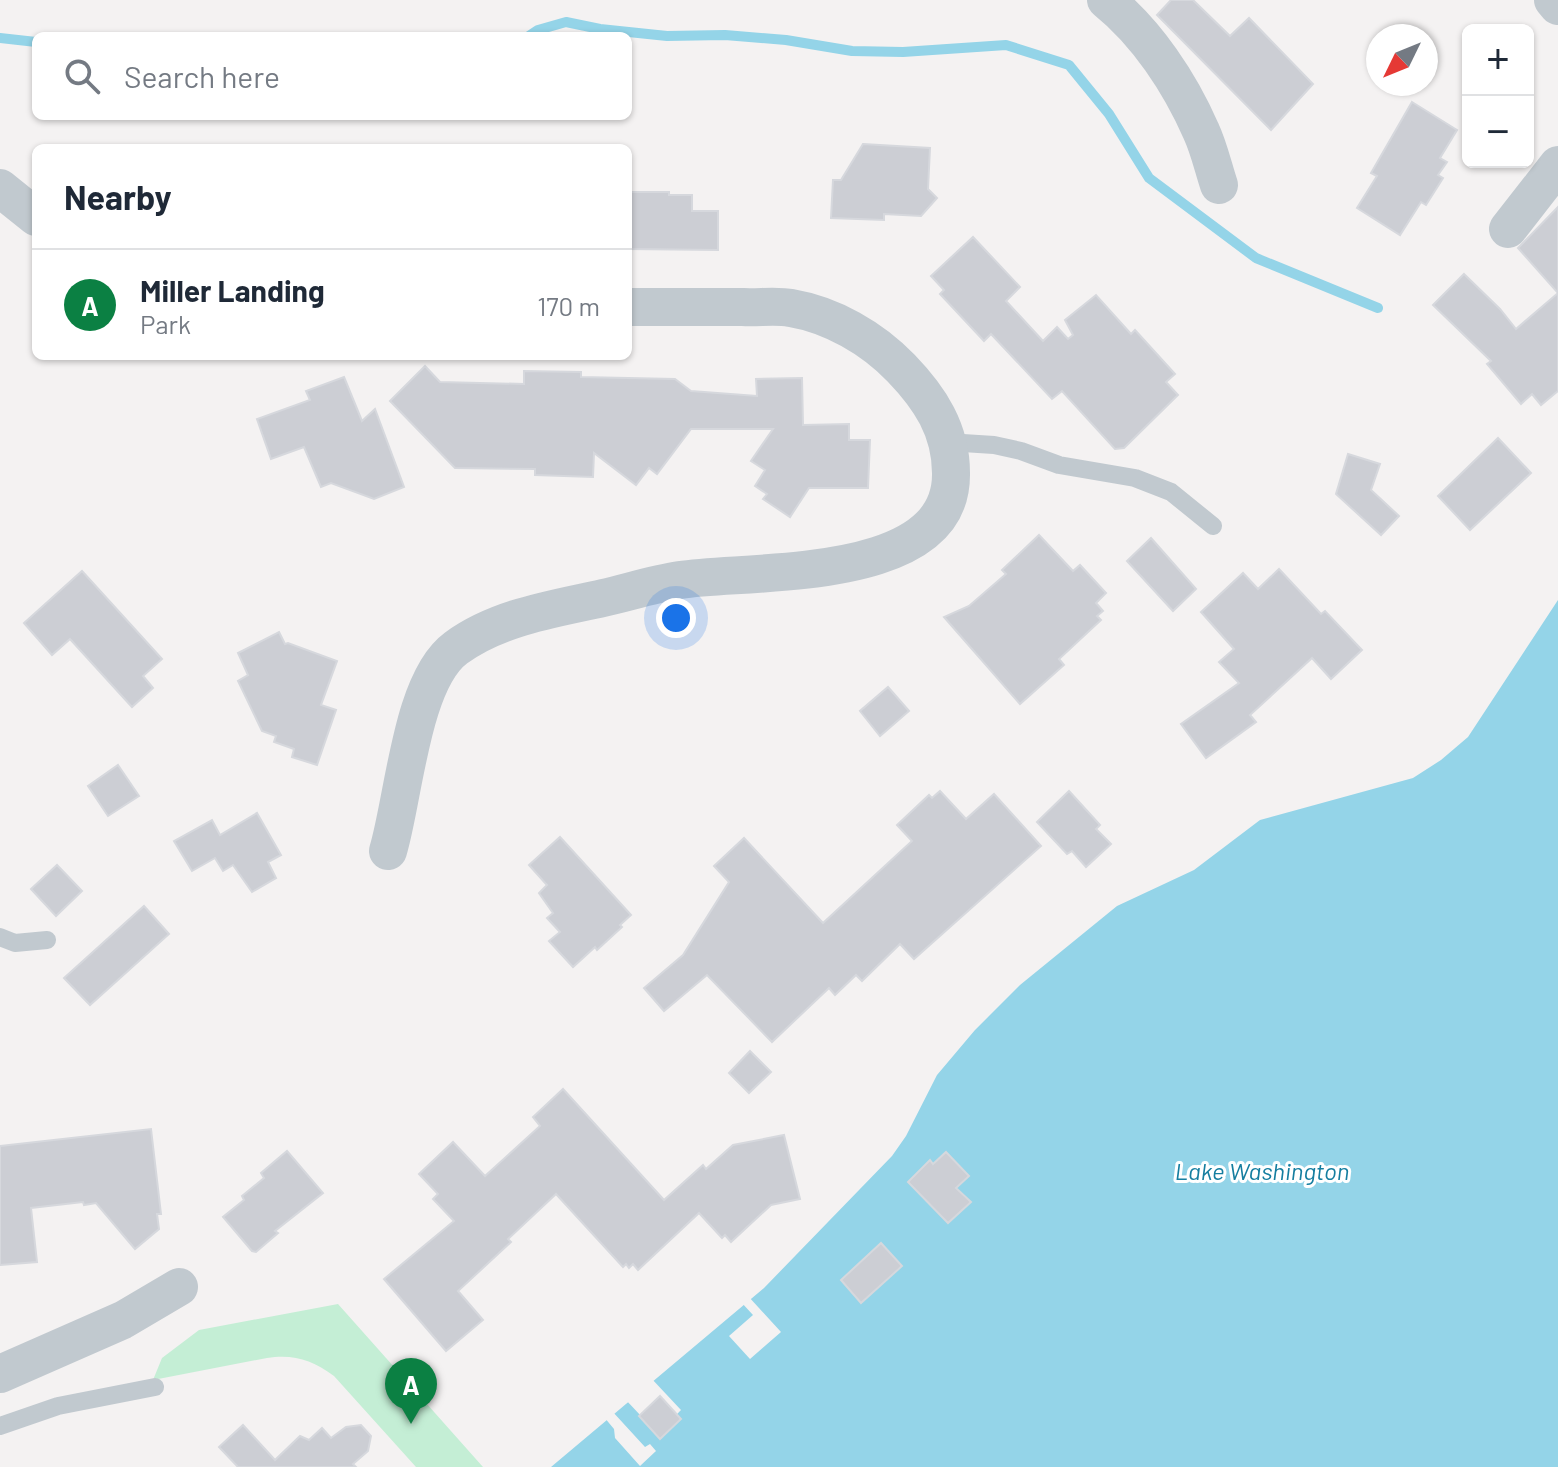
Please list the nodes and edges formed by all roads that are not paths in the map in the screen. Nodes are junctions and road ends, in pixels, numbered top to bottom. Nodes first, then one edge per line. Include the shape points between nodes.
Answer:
1 (1106, 0) edge
2 (1553, 0) edge
3 (1558, 6) edge
4 (1558, 165) edge
5 (1219, 185) dead end
6 (0, 188) edge
7 (32, 214) edge
8 (1508, 229) dead end
9 (632, 307) edge
10 (947, 442) junction
11 (1213, 526) dead end
12 (388, 851) dead end
13 (0, 937) edge
14 (47, 940) dead end
15 (179, 1287) dead end
16 (0, 1374) edge
17 (155, 1387) dead end
18 (0, 1426) edge

1 - 5 street via 1169,71 1202,132
2 - 3 street
4 - 8 street
6 - 7 street
9 - 10 street via 790,308 833,320 900,366 944,427
10 - 11 lane via 994,445 1059,465 1135,478 1171,492
10 - 12 street via 951,493 927,531 904,546 824,568 679,580 517,619 452,650 426,690
13 - 14 lane via 15,943
15 - 16 street via 123,1320
17 - 18 lane via 58,1406

